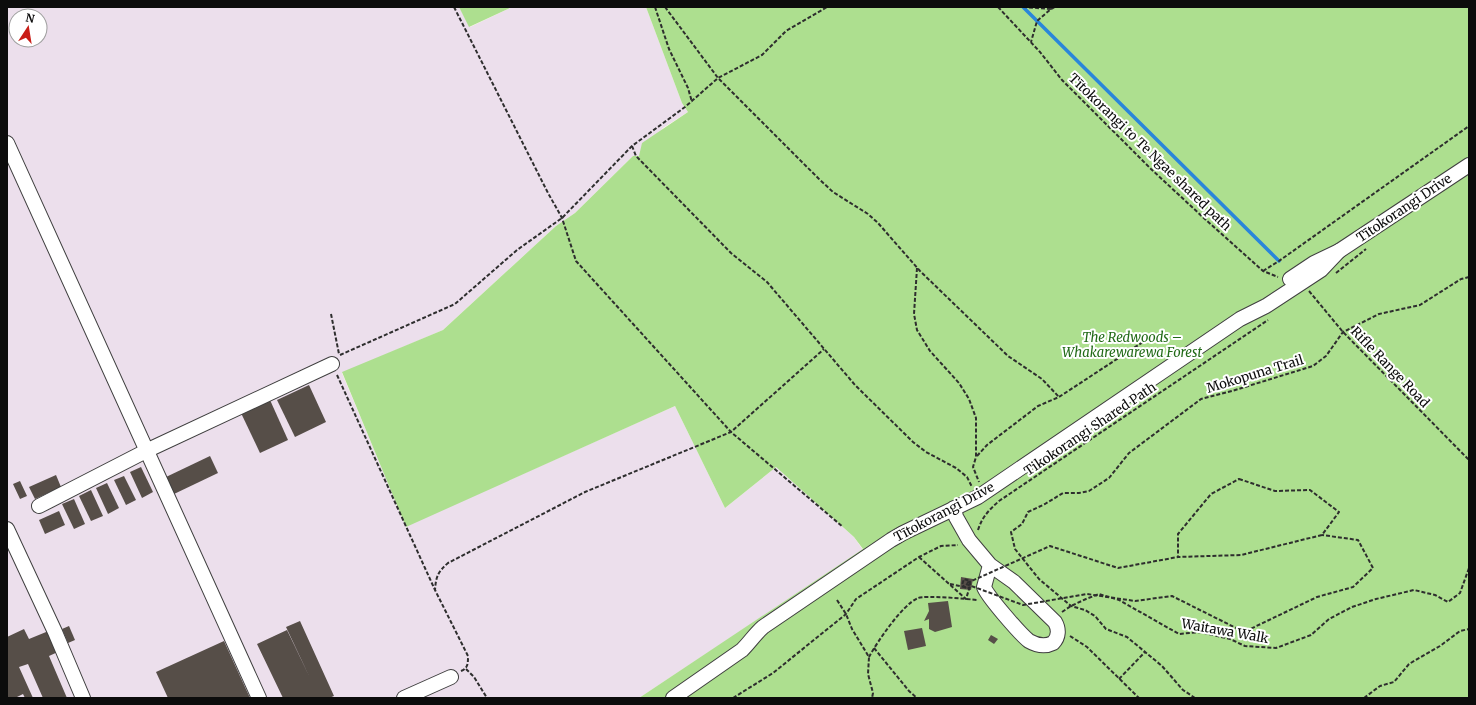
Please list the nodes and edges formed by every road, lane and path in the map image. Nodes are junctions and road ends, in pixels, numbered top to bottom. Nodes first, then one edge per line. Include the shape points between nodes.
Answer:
1 (454, 7) edge
2 (655, 7) edge
3 (665, 7) edge
4 (827, 7) edge
5 (998, 7) edge
6 (1023, 7) edge
7 (1055, 7) edge
8 (1051, 9) junction
9 (1031, 42) junction
10 (718, 78) junction
11 (692, 102) junction
12 (1469, 126) edge
13 (7, 143) edge
14 (632, 146) junction
15 (1469, 164) edge
16 (562, 218) junction
17 (1370, 246) dead end
18 (1339, 252) junction
19 (917, 268) junction
20 (1263, 270) junction
21 (1332, 276) dead end
22 (1469, 277) edge
23 (1284, 280) dead end
24 (1305, 287) junction
25 (1315, 288) dead end
26 (331, 314) dead end
27 (1271, 318) dead end
28 (1240, 319) junction
29 (1344, 332) junction
30 (1146, 340) dead end
31 (824, 349) junction
32 (336, 359) junction
33 (1059, 397) junction
34 (731, 432) junction
35 (148, 450) junction
36 (976, 457) junction
37 (1469, 460) edge
38 (981, 495) junction
39 (40, 506) dead end
40 (954, 508) junction
41 (842, 527) dead end
42 (7, 529) edge
43 (1322, 535) junction
44 (969, 540) junction
45 (919, 557) junction
46 (1178, 557) junction
47 (990, 565) junction
48 (1469, 568) edge
49 (949, 584) junction
50 (966, 584) junction
51 (969, 587) junction
52 (435, 590) junction
53 (966, 599) junction
54 (837, 600) dead end
55 (978, 600) dead end
56 (1071, 606) junction
57 (846, 614) junction
58 (1055, 625) junction
59 (1469, 629) edge
60 (874, 648) junction
61 (1145, 652) junction
62 (869, 657) junction
63 (451, 677) dead end
64 (1119, 679) junction
65 (83, 698) edge
66 (259, 698) edge
67 (404, 698) edge
68 (487, 698) edge
69 (673, 698) edge
70 (733, 698) edge
71 (872, 698) edge
72 (917, 698) edge
73 (1139, 698) edge
74 (1195, 698) edge
75 (1364, 698) edge

1 - 16 path
2 - 11 path via 669,49
3 - 10 path
4 - 10 path via 786,31 762,55
5 - 9 path, Tītokorangi to Te Ngae shared path
6 - 8 path
7 - 8 path
8 - 9 path via 1037,21
9 - 20 path, Tītokorangi to Te Ngae shared path via 1092,111 1206,220
10 - 11 path
10 - 19 path via 833,192 878,223
11 - 14 path
12 - 20 path
13 - 35 street
14 - 16 path
14 - 31 path via 636,156 732,253 766,282
15 - 18 street, Tītokorangi Drive
16 - 32 path via 517,250 455,304
16 - 34 path via 576,261
17 - 21 path
18 - 24 street, Tītokorangi Drive
18 - 28 street, Tītokorangi Drive via 1314,263 1261,299
19 - 33 path via 1008,356 1042,379
19 - 36 path via 914,314 917,330 930,351 959,383 969,399 976,418
20 - 23 path, Tītokorangi to Te Ngae shared path
22 - 29 path, Mokopuna Trail via 1461,279 1420,305 1379,314
24 - 25 path
24 - 28 street, Tītokorangi Drive
24 - 29 path, Rifle Range Road
26 - 32 path
27 - 44 path, Tikokorangi Shared Path via 999,501 981,520 977,533
28 - 38 street, Tītokorangi Drive
29 - 37 path, Rifle Range Road
29 - 56 path, Mokopuna Trail via 1326,356 1314,366 1201,399 1129,453 1109,478 1088,491 1063,493 1028,512 1022,524 1011,532 1015,549 1039,579
30 - 33 path
31 - 34 path
31 - 38 path via 855,385 913,442 956,468
32 - 35 street
32 - 52 path
33 - 36 path via 1038,406 987,445
34 - 41 path
34 - 52 path via 585,492 448,563 440,570
35 - 39 street
35 - 66 street
36 - 38 path via 973,467
38 - 40 street, Tītokorangi Drive
40 - 44 street via 956,517
40 - 69 street, Tītokorangi Drive via 903,533 763,626 742,650
42 - 65 street via 56,632
43 - 46 path via 1241,555
43 - 46 path via 1339,512 1310,490 1275,491 1239,479 1211,494 1178,534
43 - 50 path, bridge via 1358,540 1373,568 1353,587 1317,597 1244,632 1172,596 1135,601 1087,594 1023,605
44 - 45 path via 961,545 941,546
44 - 47 street
45 - 49 path
45 - 57 path via 856,599
46 - 50 path, bridge via 1118,568 1050,546
47 - 58 street via 1014,582
47 - 58 street via 985,590 1026,639 1036,644 1050,645 1056,640
48 - 56 path, Waitawa Walk via 1460,593 1448,602 1435,595 1414,590 1376,599 1352,606 1328,619 1312,635 1276,648 1245,646 1230,639 1200,632 1179,634 1119,600 1099,594
49 - 51 path
49 - 53 path
50 - 51 path, bridge via 966,588 962,585 964,579 968,579
51 - 53 path
52 - 68 path via 468,656 466,669
53 - 55 path
53 - 60 path via 920,597 909,604
54 - 57 path
56 - 58 path, Waitawa Walk
56 - 61 path, Mokopuna Trail via 1095,616 1106,629 1127,637
57 - 62 path
57 - 70 path via 773,673
58 - 64 path via 1087,647
59 - 75 path via 1460,631 1409,664 1394,682 1380,686
60 - 62 path
60 - 72 path
61 - 64 path
61 - 74 path, Mokopuna Trail via 1162,666 1183,690
62 - 71 path via 868,674
63 - 67 street
64 - 73 path

